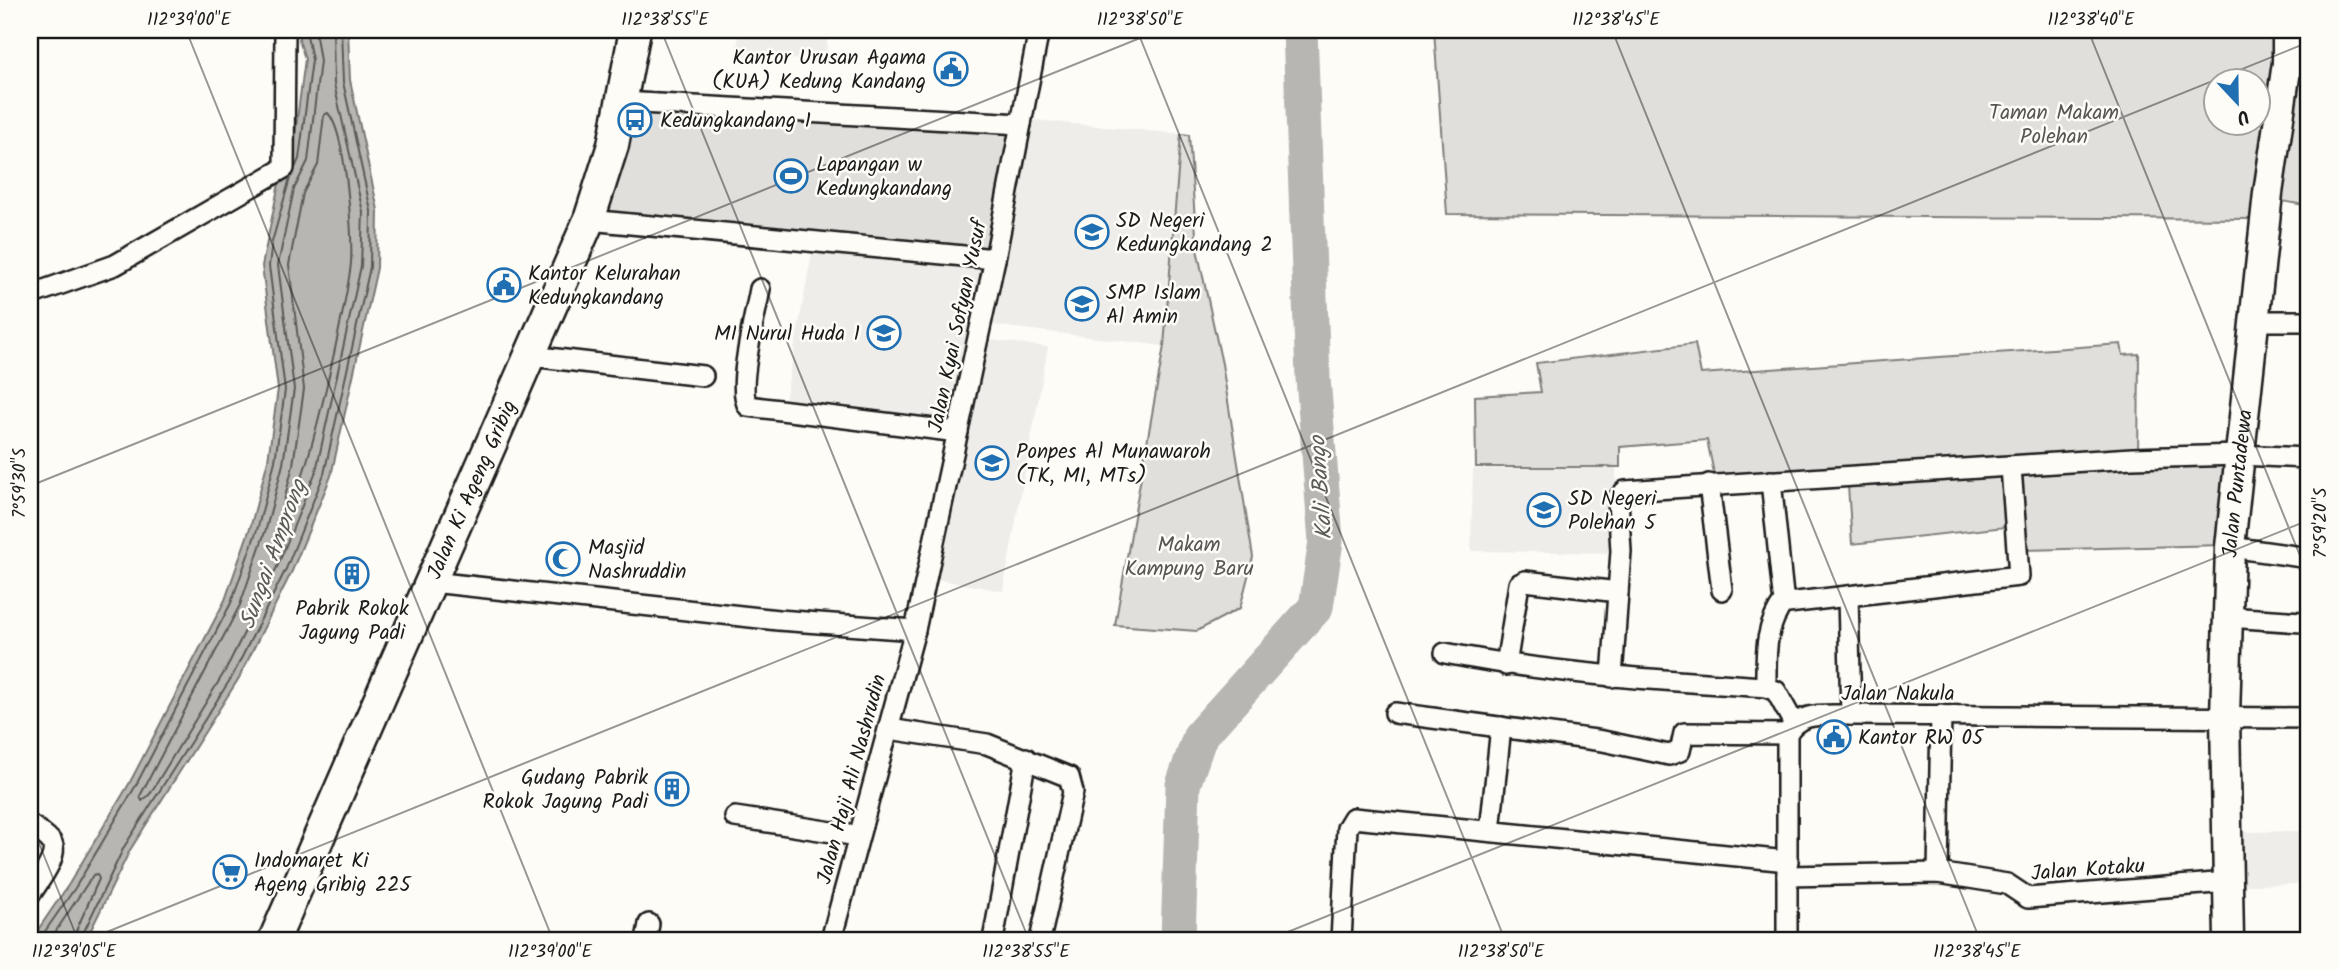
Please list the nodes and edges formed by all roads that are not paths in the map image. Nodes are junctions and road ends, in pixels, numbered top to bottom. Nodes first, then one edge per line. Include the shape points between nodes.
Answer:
1 (285, 30) edge
2 (635, 30) edge
3 (1039, 30) edge
4 (2287, 30) edge
5 (622, 102) junction
6 (1021, 124) junction
7 (589, 220) junction
8 (995, 258) junction
9 (760, 289) dead end
10 (30, 295) edge
11 (2253, 321) junction
12 (2309, 321) edge
13 (531, 356) junction
14 (703, 376) dead end
15 (958, 432) junction
16 (2239, 455) junction
17 (2309, 458) edge
18 (2011, 467) junction
19 (1772, 481) junction
20 (1709, 484) junction
21 (2230, 547) junction
22 (2309, 558) edge
23 (432, 582) junction
24 (1722, 590) dead end
25 (1618, 592) junction
26 (1848, 596) junction
27 (1785, 600) junction
28 (2227, 617) junction
29 (2301, 622) dead end
30 (915, 630) junction
31 (1445, 653) dead end
32 (1506, 665) junction
33 (1612, 677) junction
34 (1766, 687) junction
35 (1395, 712) dead end
36 (1851, 715) junction
37 (1941, 715) junction
38 (2225, 716) junction
39 (2309, 718) edge
40 (1501, 727) junction
41 (1790, 728) junction
42 (890, 729) junction
43 (1026, 758) junction
44 (735, 817) dead end
45 (30, 825) edge
46 (1490, 831) junction
47 (858, 836) junction
48 (1787, 869) junction
49 (1938, 873) junction
50 (2228, 882) junction
51 (30, 895) edge
52 (274, 940) edge
53 (831, 940) edge
54 (993, 940) edge
55 (1040, 940) edge
56 (1341, 940) edge
57 (1787, 940) edge
58 (2229, 940) edge

1 - 10 street via 284,168 115,265
2 - 5 main road, Jalan Ki Ageng Gribig
3 - 6 street, Jalan Kyai Sofyan Yusuf
4 - 11 street, Jalan Puntadewa via 2287,63
5 - 6 street
5 - 7 main road, Jalan Ki Ageng Gribig
6 - 8 street, Jalan Kyai Sofyan Yusuf
7 - 8 street
7 - 13 main road, Jalan Ki Ageng Gribig
8 - 15 street, Jalan Kyai Sofyan Yusuf
9 - 15 street via 745,377 748,406
11 - 12 street
11 - 16 street, Jalan Puntadewa
13 - 14 street
13 - 23 main road, Jalan Ki Ageng Gribig
15 - 30 street, Jalan Kyai Sofyan Yusuf
16 - 17 street
16 - 18 street
16 - 21 street, Jalan Puntadewa
18 - 19 street
18 - 26 street via 2019,576
19 - 20 street
19 - 27 street
20 - 24 street
20 - 25 street via 1620,494
21 - 22 street
21 - 28 street, Jalan Puntadewa
23 - 30 street via 778,620
23 - 52 main road, Jalan Ki Ageng Gribig
25 - 32 street via 1519,583
25 - 33 street
26 - 27 street
26 - 36 street
27 - 34 street via 1765,642
28 - 29 street
28 - 38 street, Jalan Puntadewa
30 - 42 street, Jalan Haji Ali Nashrudin
31 - 32 street
32 - 33 street
33 - 34 street
34 - 41 street via 1776,691
35 - 40 street
36 - 37 street, Jalan Nakula
36 - 41 street, Jalan Nakula via 1800,718
37 - 38 street, Jalan Nakula
37 - 49 street
38 - 39 street, Jalan Nakula
38 - 50 street, Jalan Puntadewa
40 - 41 street, Jalan Nakula via 1669,755 1680,751 1685,733
40 - 46 street
41 - 48 street
42 - 43 street via 987,744
42 - 47 street, Jalan Haji Ali Nashrudin
43 - 54 street
43 - 55 street via 1064,773 1073,792
44 - 47 street
45 - 51 street via 54,848
46 - 48 street, Jalan Kotaku
46 - 56 street, Jalan Kotaku via 1353,818 1347,828
47 - 53 street, Jalan Haji Ali Nashrudin
48 - 49 street, Jalan Kotaku
48 - 57 street
49 - 50 street, Jalan Kotaku via 2007,884 2028,898
50 - 58 street, Jalan Puntadewa

